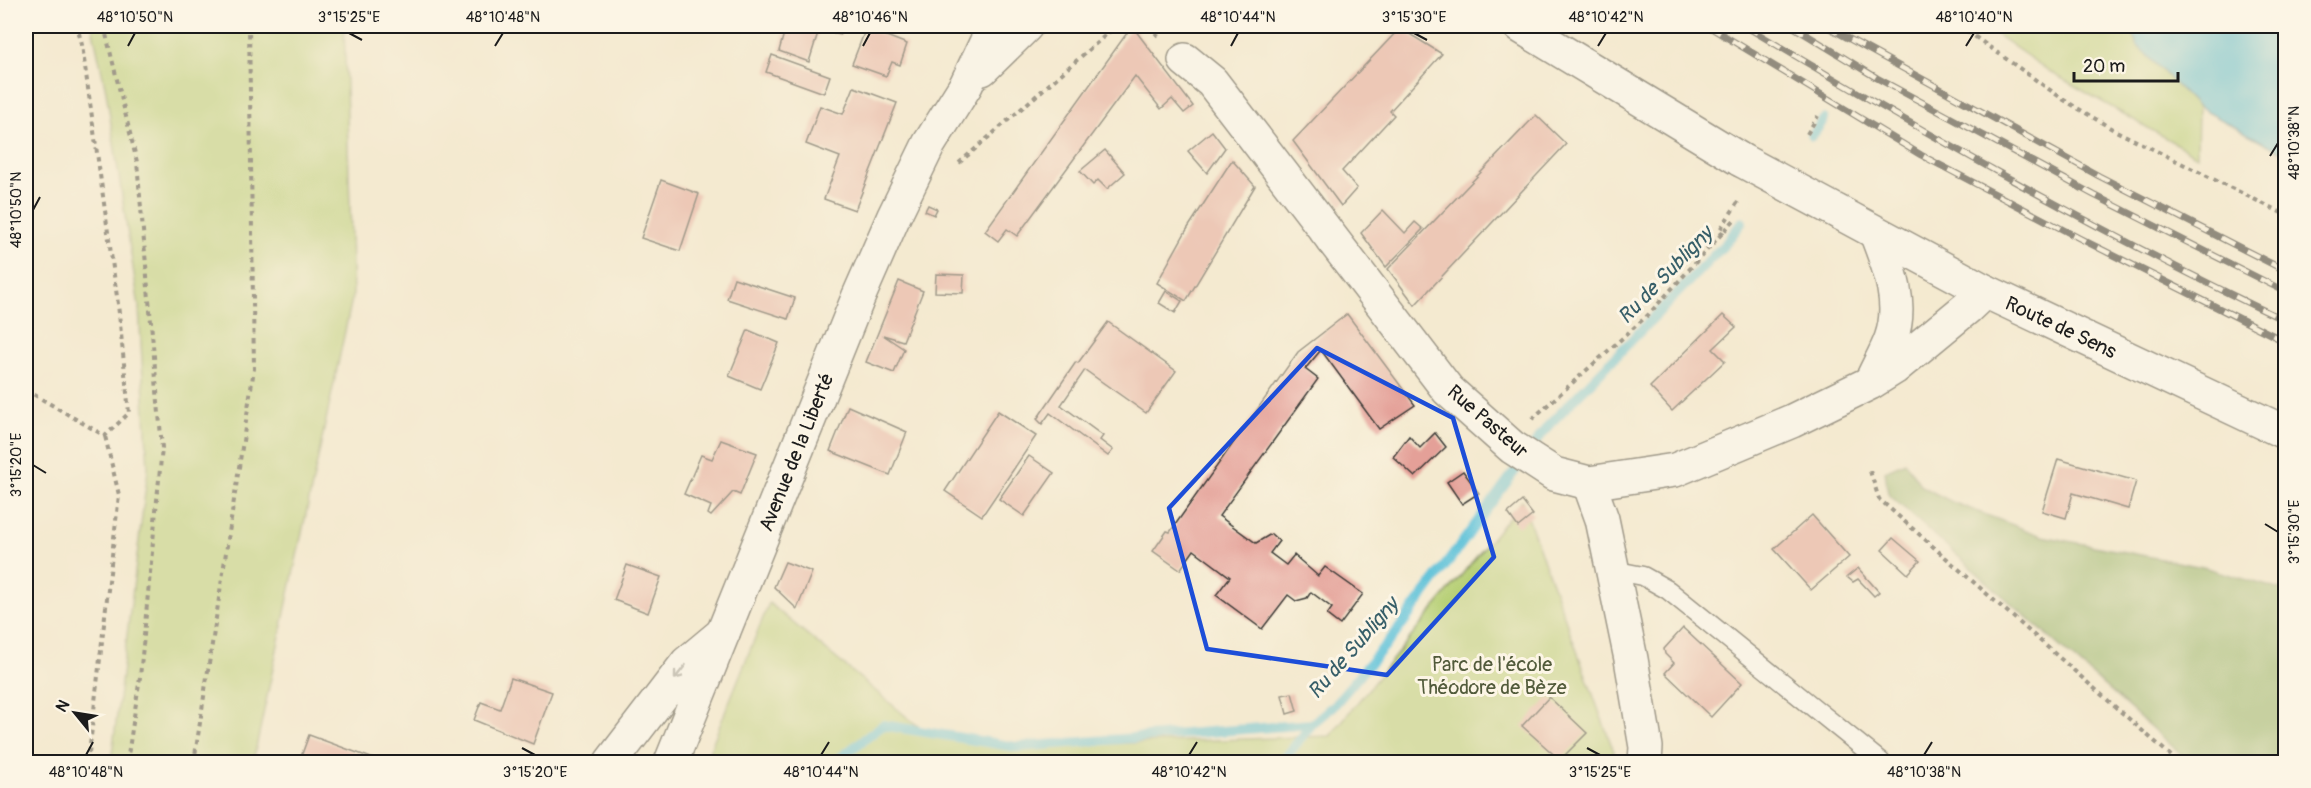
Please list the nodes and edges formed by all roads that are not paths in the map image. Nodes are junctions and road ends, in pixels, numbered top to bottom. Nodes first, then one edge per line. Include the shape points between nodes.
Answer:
1 (994, 26) edge
2 (1026, 26) edge
3 (1520, 26) edge
4 (1185, 60) dead end
5 (966, 85) junction
6 (1876, 233) junction
7 (1985, 291) junction
8 (1870, 383) junction
9 (2286, 434) edge
10 (1589, 483) junction
11 (1612, 570) junction
12 (723, 633) junction
13 (611, 762) edge
14 (671, 762) edge
15 (1645, 762) edge
16 (1881, 762) edge

1 - 5 main road
2 - 5 main road
3 - 6 main road, Route de Sens, bridge via 1741,160
4 - 10 main road, Rue Pasteur via 1212,82 1448,390 1510,445 1554,474
5 - 12 main road, Avenue de la Liberté via 929,144 894,216
6 - 7 main road, Route de Sens
6 - 8 main road via 1897,307 1892,338
7 - 8 main road via 1894,368
7 - 9 main road, Route de Sens
8 - 10 main road via 1675,470
10 - 11 main road via 1602,519
11 - 15 main road via 1643,729
11 - 16 lane via 1643,576 1668,590
12 -> 13 main road via 687,663
12 - 14 main road, Avenue de la Liberté

